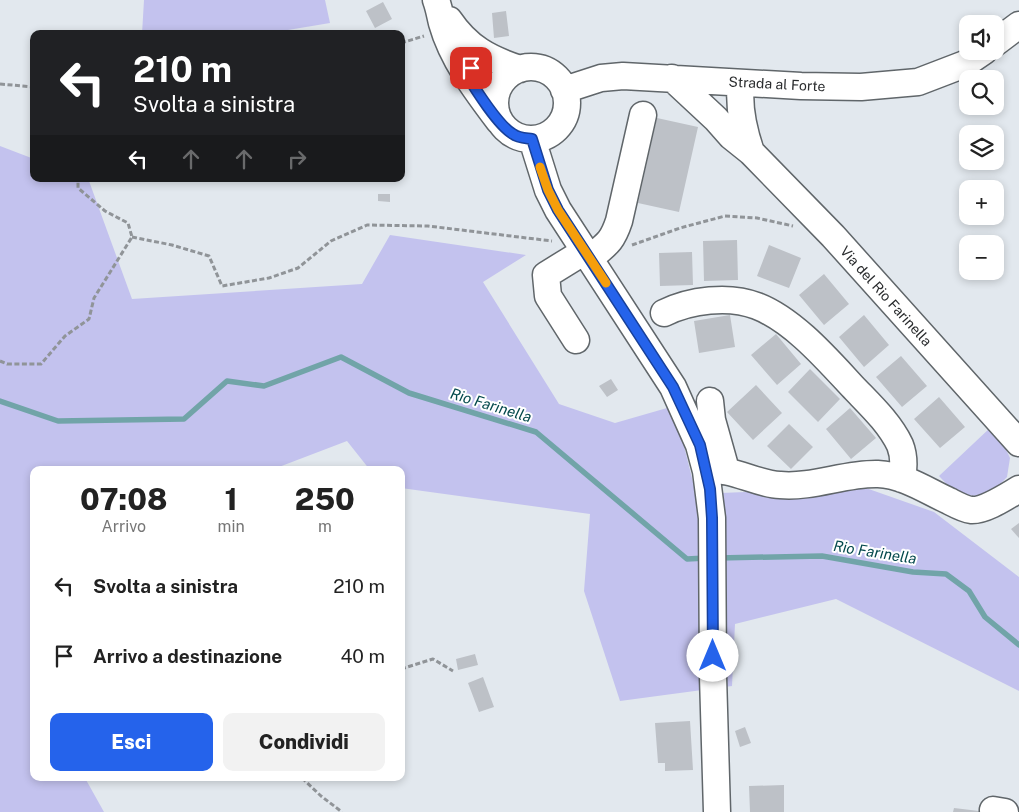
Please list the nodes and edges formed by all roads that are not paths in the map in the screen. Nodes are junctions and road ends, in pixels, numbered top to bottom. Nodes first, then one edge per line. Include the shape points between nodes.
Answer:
1 (438, 4) edge
2 (1019, 25) edge
3 (1004, 36) edge
4 (487, 56) junction
5 (971, 60) edge
6 (520, 69) junction
7 (464, 71) junction
8 (672, 78) junction
9 (734, 82) junction
10 (564, 90) junction
11 (643, 115) dead end
12 (716, 119) junction
13 (500, 121) junction
14 (532, 139) junction
15 (751, 152) junction
16 (583, 248) junction
17 (664, 313) dead end
18 (576, 340) dead end
19 (710, 402) dead end
20 (1019, 443) edge
21 (716, 470) junction
22 (902, 479) junction
23 (1019, 489) edge
24 (717, 812) edge

1 - 4 street via 457,32
1 - 7 street via 442,24
2 - 3 street
4 - 6 street
4 - 7 street
5 - 9 street, Strada al Forte via 918,82 862,87
6 - 10 street via 546,71 557,78
6 - 13 street via 507,77 498,90 495,100
7 - 13 street
8 - 9 street, Strada al Forte
8 - 10 street, Strada al Forte via 601,78
8 - 12 street, Via del Rio Farinella
9 - 12 street via 722,94
9 - 15 street, Via del Rio Farinella via 743,131
10 - 14 street via 567,103 557,128
11 - 16 street via 619,221 611,241
12 - 15 street, Via del Rio Farinella
13 - 14 street via 513,134
14 - 16 street via 548,190
15 - 20 street, Via del Rio Farinella via 832,236
16 - 18 street via 546,275 548,296
16 - 21 street via 673,387 700,445
17 - 22 street via 692,302 727,300 756,305 785,322 815,348 884,420 900,446 904,469
19 - 21 street
21 - 22 street via 780,485 879,474
21 - 24 street via 712,518
22 - 23 street via 971,510 987,506

